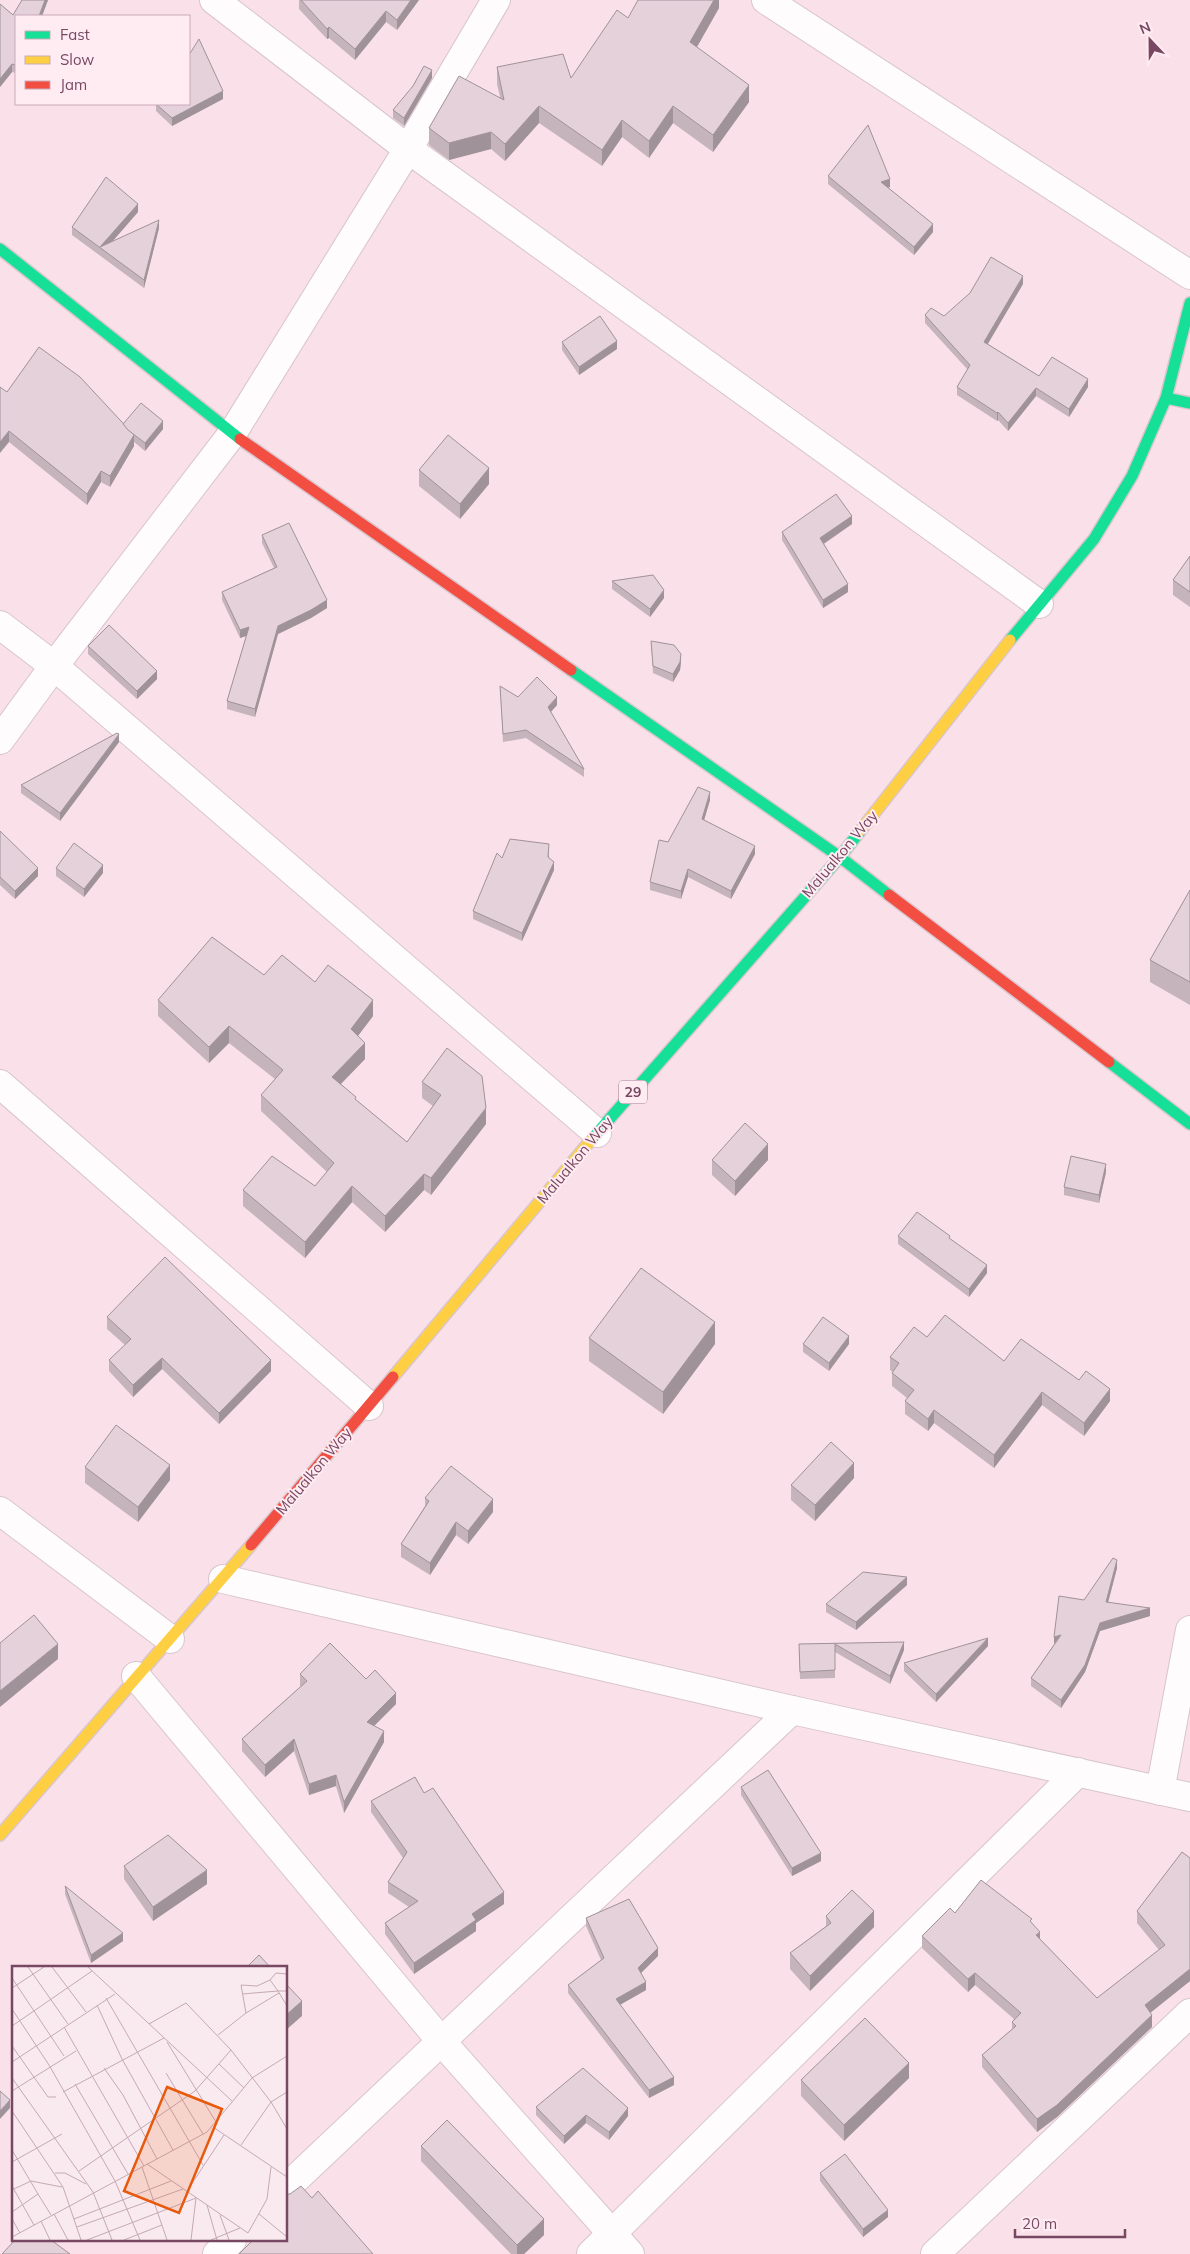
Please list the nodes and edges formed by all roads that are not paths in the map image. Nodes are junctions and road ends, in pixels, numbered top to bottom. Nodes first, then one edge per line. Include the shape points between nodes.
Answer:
1 (214, 0) edge
2 (496, 0) edge
3 (766, 0) edge
4 (408, 149) junction
5 (0, 249) edge
6 (1190, 275) edge
7 (1190, 303) edge
8 (1166, 398) junction
9 (1190, 403) edge
10 (232, 434) junction
11 (1039, 604) junction
12 (0, 625) edge
13 (54, 666) junction
14 (0, 740) edge
15 (840, 857) junction
16 (0, 1084) edge
17 (1190, 1124) edge
18 (597, 1133) junction
19 (369, 1406) junction
20 (0, 1510) edge
21 (224, 1579) junction
22 (1190, 1630) edge
23 (170, 1639) junction
24 (136, 1676) junction
25 (792, 1710) junction
26 (1078, 1772) junction
27 (1160, 1791) junction
28 (1190, 1797) edge
29 (0, 1835) edge
30 (1190, 2013) edge
31 (441, 2041) junction
32 (288, 2186) edge
33 (230, 2242) edge
34 (622, 2244) edge
35 (217, 2254) edge
36 (591, 2254) edge
37 (935, 2254) edge

1 - 4 street
2 - 4 street
3 - 6 street
4 - 10 street
4 - 11 street
5 - 10 main road
7 - 8 main road, Malualkon Way / 29
8 - 9 main road
8 - 11 main road, Malualkon Way / 29 via 1132,476 1094,539
10 - 13 street
10 - 15 main road
11 - 15 main road, Malualkon Way / 29
12 - 13 street
13 - 14 street
13 - 18 street
15 - 17 main road
15 - 18 main road, Malualkon Way / 29
16 - 19 street
18 - 19 main road, Malualkon Way / 29
19 - 21 main road, Malualkon Way / 29
20 - 23 street
21 - 23 main road, Malualkon Way / 29
21 - 25 street
22 - 27 street
23 - 24 main road, Malualkon Way / 29
24 - 29 main road, Malualkon Way / 29
24 - 31 street
25 - 26 street
25 - 31 street
26 - 27 street
26 - 34 street
27 - 28 street
30 - 37 street
31 - 32 street
31 - 34 street
33 - 35 street
34 - 36 street

